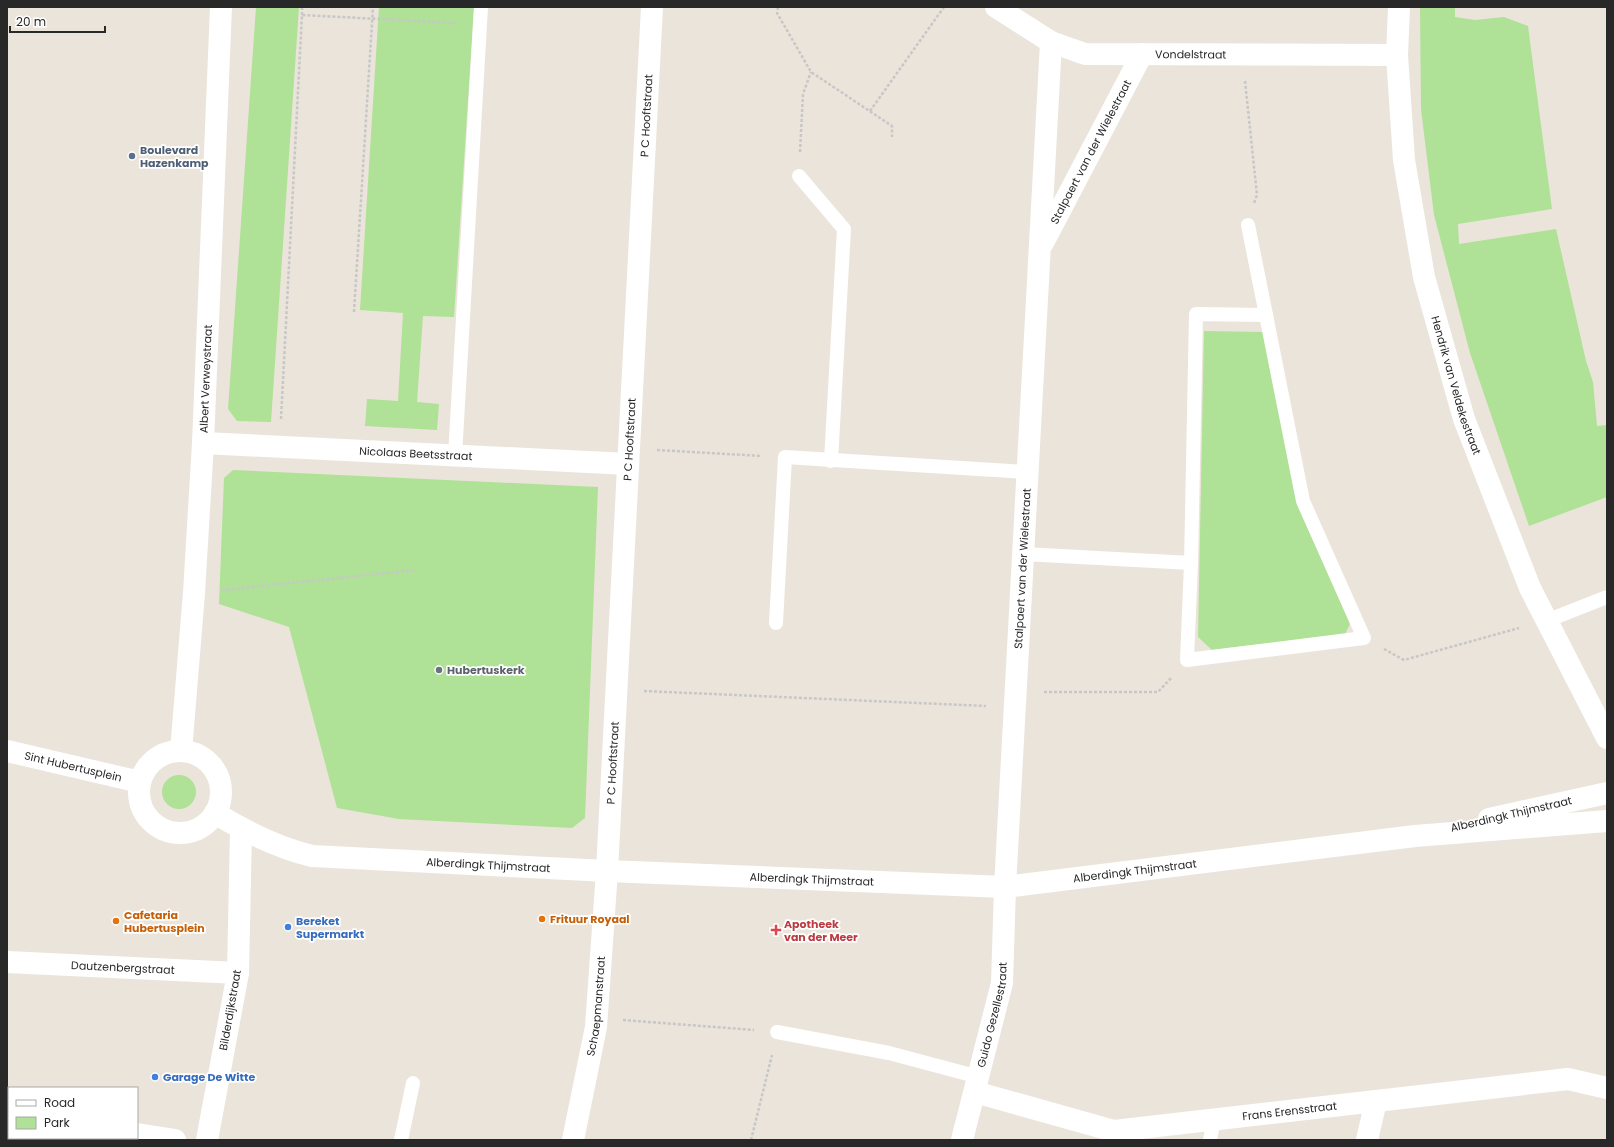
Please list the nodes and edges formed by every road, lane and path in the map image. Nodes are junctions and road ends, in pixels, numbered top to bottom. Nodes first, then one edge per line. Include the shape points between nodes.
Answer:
1 (221, 7) edge
2 (302, 7) edge
3 (373, 7) edge
4 (481, 7) edge
5 (652, 7) edge
6 (778, 7) edge
7 (944, 7) edge
8 (996, 7) edge
9 (1399, 7) edge
10 (302, 15) junction
11 (372, 18) junction
12 (480, 24) junction
13 (1050, 42) junction
14 (1142, 54) junction
15 (1243, 55) junction
16 (1397, 55) junction
17 (811, 72) junction
18 (870, 111) junction
19 (892, 137) dead end
20 (799, 176) joint
21 (1248, 225) joint
22 (1039, 250) junction
23 (354, 312) dead end
24 (1266, 315) junction
25 (203, 443) junction
26 (280, 447) junction
27 (455, 456) junction
28 (628, 456) junction
29 (785, 457) junction
30 (831, 461) junction
31 (1027, 472) junction
32 (1023, 554) junction
33 (1191, 563) junction
34 (416, 570) dead end
35 (194, 593) junction
36 (1607, 597) edge
37 (1546, 621) junction
38 (776, 623) dead end
39 (1364, 638) junction
40 (1187, 660) junction
41 (616, 690) junction
42 (1015, 699) junction
43 (1607, 738) edge
44 (7, 751) edge
45 (182, 751) junction
46 (140, 782) junction
47 (1607, 793) edge
48 (214, 814) junction
49 (1607, 821) edge
50 (241, 830) junction
51 (1415, 836) junction
52 (607, 871) junction
53 (1005, 887) junction
54 (7, 962) edge
55 (238, 973) junction
56 (596, 1018) junction
57 (777, 1032) junction
58 (413, 1083) dead end
59 (977, 1084) junction
60 (1607, 1088) edge
61 (1376, 1101) junction
62 (1212, 1130) edge
63 (138, 1134) edge
64 (175, 1140) edge
65 (207, 1140) edge
66 (401, 1140) edge
67 (573, 1140) edge
68 (751, 1140) edge
69 (962, 1140) edge
70 (1367, 1140) edge

1 - 25 street, Albert Verweystraat
2 - 10 path
3 - 11 path
4 - 12 lane
5 - 28 street, P C Hooftstraat
6 - 17 path via 777,13
7 - 18 path
8 - 13 street, Vondelstraat
9 - 16 street, Hendrik van Veldekestraat
10 - 11 path
10 - 26 path
11 - 12 path
11 - 23 path
12 - 27 lane
13 - 14 street, Vondelstraat via 1085,54
13 - 22 street, Stalpaert van der Wielestraat
14 - 15 street, Vondelstraat
14 - 22 street, Stalpaert van der Wielestraat
15 - 16 street, Vondelstraat
15 - 21 path via 1257,195
16 - 37 street, Hendrik van Veldekestraat via 1404,160 1424,277 1464,419 1530,588
17 - 18 path
17 - 20 path via 803,94
18 - 19 path via 892,126
20 - 30 lane via 844,229
21 - 24 lane
22 - 31 street, Stalpaert van der Wielestraat
24 - 33 lane via 1196,314
24 - 39 lane via 1304,501
25 - 26 street, Nicolaas Beetsstraat
25 - 35 street, Albert Verweystraat
26 - 27 street, Nicolaas Beetsstraat
27 - 28 street, Nicolaas Beetsstraat
28 - 29 path
28 - 41 street, P C Hooftstraat
29 - 30 lane
29 - 38 lane
30 - 31 lane
31 - 32 street, Stalpaert van der Wielestraat
32 - 33 lane
32 - 42 street, Stalpaert van der Wielestraat
33 - 40 lane
34 - 35 path
35 - 45 street, Albert Verweystraat
36 - 37 lane
37 - 39 path via 1404,660
37 - 43 street, Hendrik van Veldekestraat
39 - 40 lane
40 - 42 path via 1158,692
41 - 42 path
41 - 52 street, P C Hooftstraat
42 - 53 street, Stalpaert van der Wielestraat
44 - 46 street, Sint Hubertusplein
45 - 46 street via 167,753 155,760 147,768
45 - 48 street via 195,753 215,770 220,786 220,799
46 - 48 street via 139,796 143,809 151,820 162,828 176,832 191,831 205,824
47 - 51 street, Alberdingk Thijmstraat
48 - 50 street, Alberdingk Thijmstraat
49 - 51 street, Alberdingk Thijmstraat
50 - 52 street, Alberdingk Thijmstraat via 279,847 312,856
50 - 55 street, Bilderdijkstraat
51 - 53 street, Alberdingk Thijmstraat
52 - 53 street, Alberdingk Thijmstraat
52 - 56 street, Schaepmanstraat
53 - 59 street, Guido Gezellestraat via 1002,983
54 - 55 street, Dautzenbergstraat
55 - 65 street, Bilderdijkstraat
56 - 57 path
56 - 67 street, Schaepmanstraat
57 - 59 lane via 889,1053
57 - 68 path
58 - 66 lane
59 - 62 street, Frans Erensstraat via 1114,1132
59 - 69 street, Guido Gezellestraat
60 - 61 street, Frans Erensstraat via 1568,1079
61 - 62 street, Frans Erensstraat
61 - 70 street
63 - 64 street

